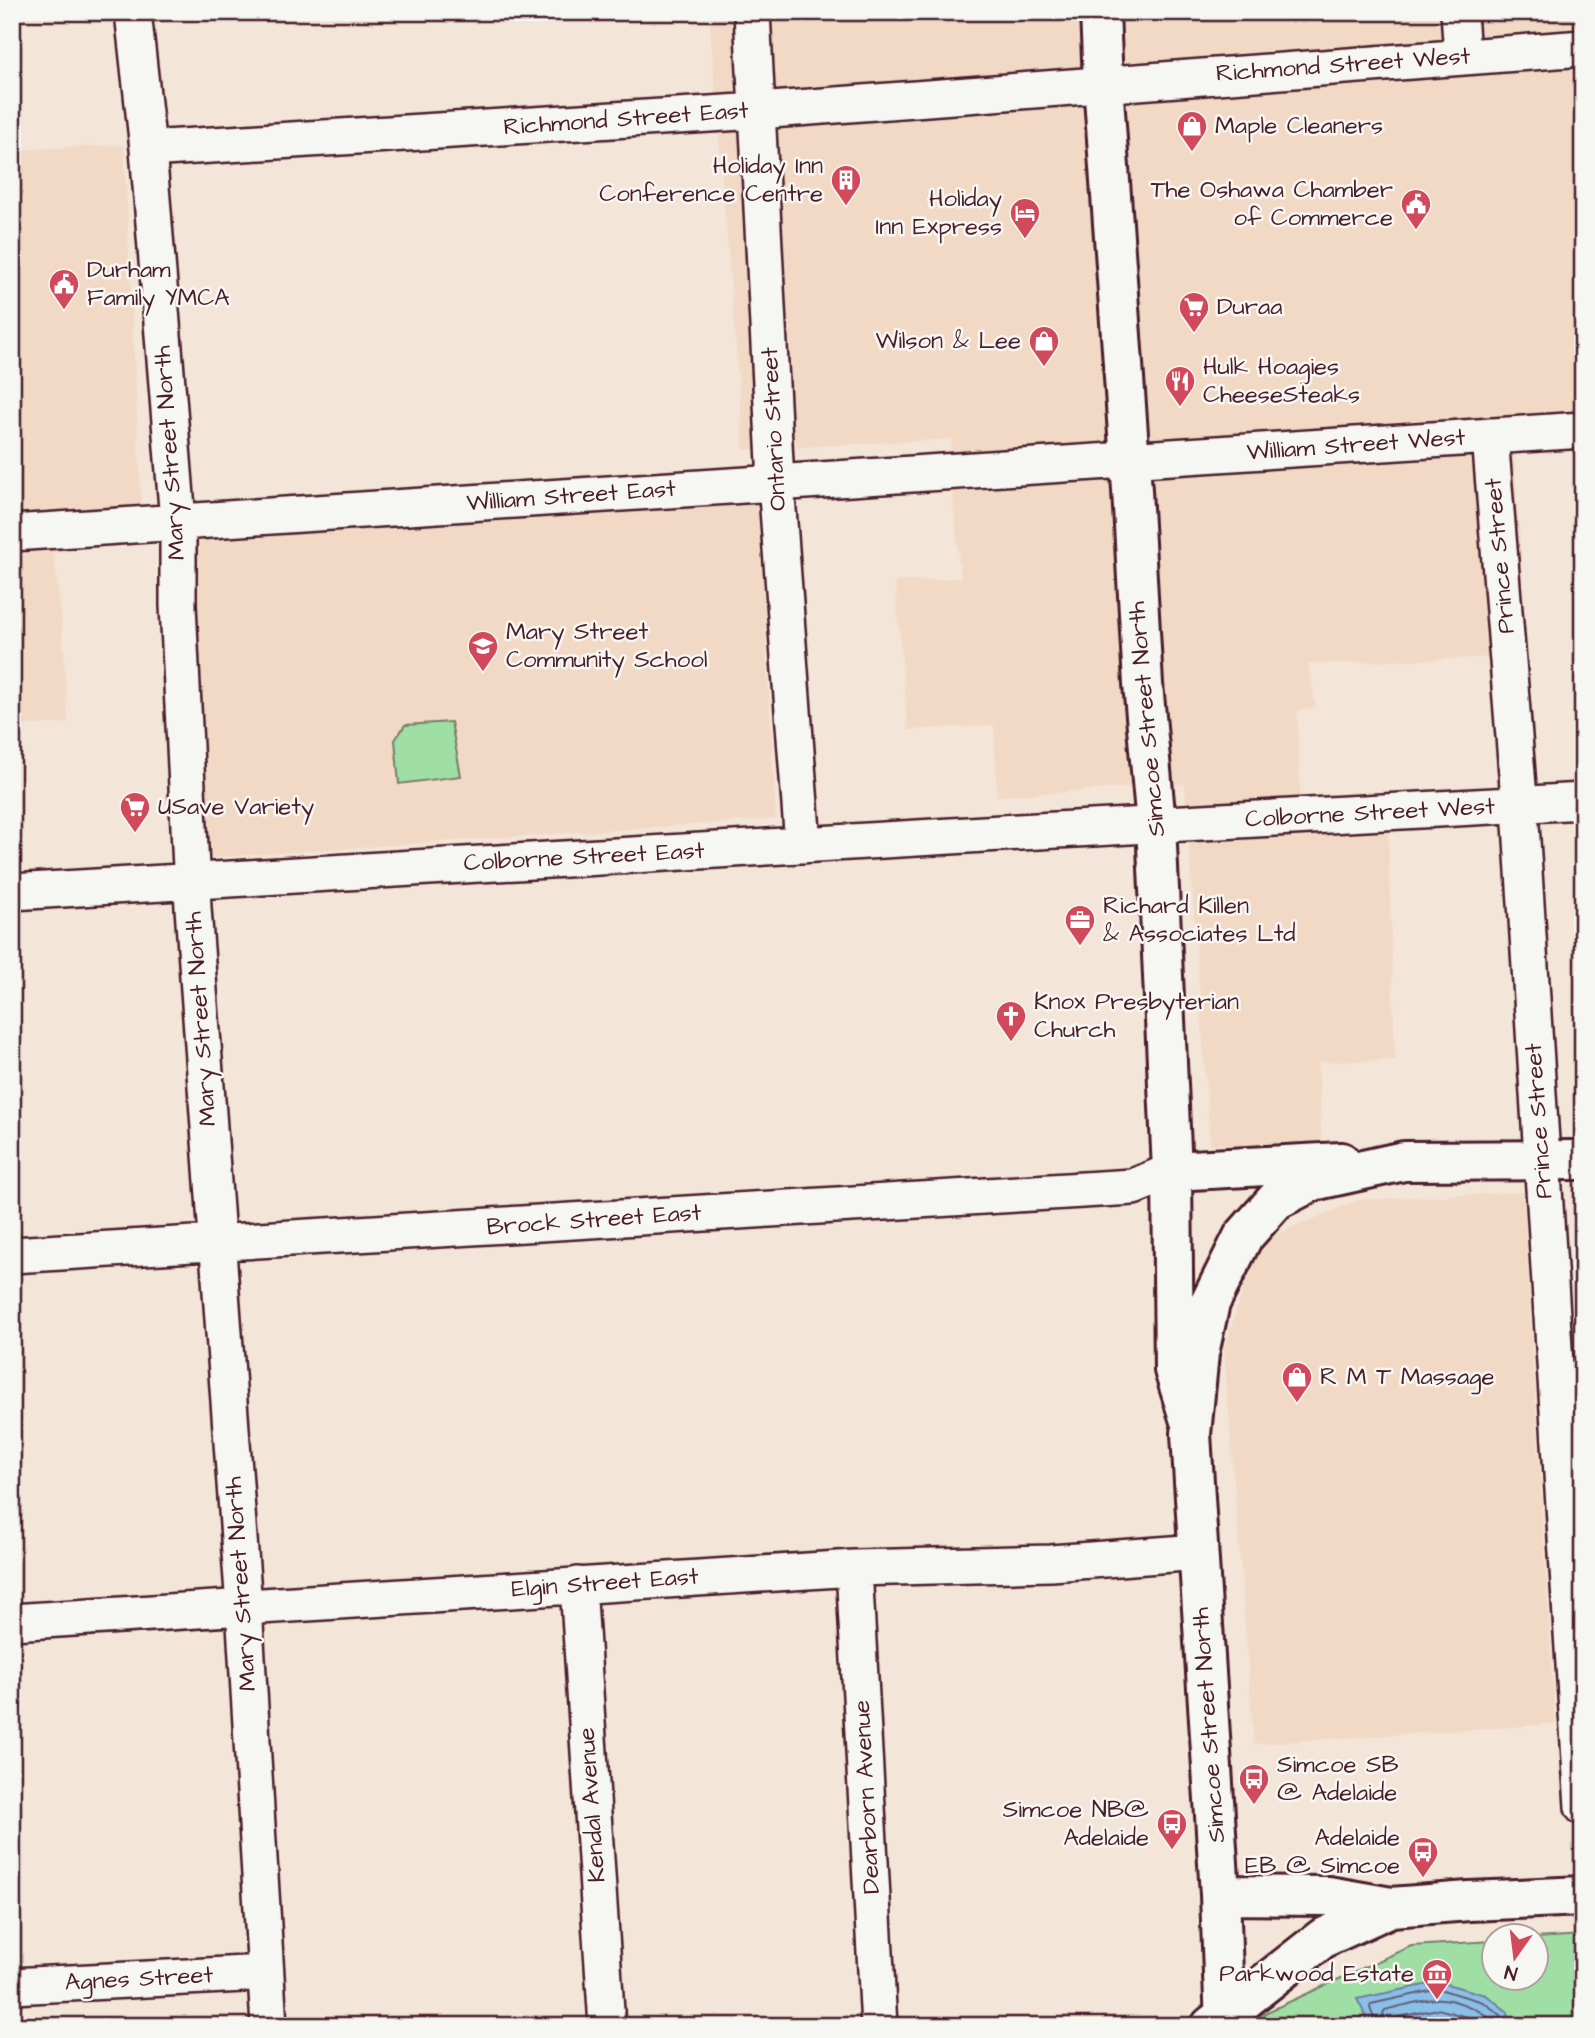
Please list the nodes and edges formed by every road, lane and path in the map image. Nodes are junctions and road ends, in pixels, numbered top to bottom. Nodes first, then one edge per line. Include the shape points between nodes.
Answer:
1 (133, 12) edge
2 (752, 12) edge
3 (1100, 12) edge
4 (1459, 12) edge
5 (1583, 48) edge
6 (1462, 56) junction
7 (1103, 83) junction
8 (758, 111) junction
9 (148, 149) junction
10 (1583, 430) edge
11 (1490, 436) junction
12 (1130, 460) junction
13 (776, 482) junction
14 (178, 521) junction
15 (12, 533) edge
16 (1583, 801) edge
17 (1520, 805) junction
18 (1156, 824) junction
19 (803, 845) junction
20 (192, 880) junction
21 (12, 892) edge
22 (1583, 1160) edge
23 (1404, 1161) junction
24 (1541, 1162) junction
25 (1172, 1171) junction
26 (216, 1244) junction
27 (12, 1255) edge
28 (1191, 1424) junction
29 (1575, 1527) edge
30 (1199, 1552) junction
31 (854, 1568) junction
32 (578, 1585) junction
33 (244, 1607) junction
34 (12, 1622) edge
35 (1583, 1807) edge
36 (1220, 1895) junction
37 (1583, 1896) edge
38 (1391, 1908) junction
39 (265, 1973) junction
40 (12, 1986) edge
41 (1220, 2022) edge
42 (269, 2026) edge
43 (607, 2026) edge
44 (879, 2026) edge

1 - 9 street, Mary Street North
2 - 8 street, Ontario Street
3 - 7 main road, Simcoe Street North
4 - 6 street
5 - 6 street, Richmond Street West
6 - 7 street, Richmond Street West
7 - 8 street, Richmond Street East
7 - 12 main road, Simcoe Street North
8 - 9 street, Richmond Street East
8 - 13 street, Ontario Street
9 - 14 street, Mary Street North
10 - 11 street, William Street West
11 - 12 street, William Street West
11 - 17 street, Prince Street
12 - 13 street, William Street East
12 - 18 main road, Simcoe Street North
13 - 14 street, William Street East
13 - 19 street, Ontario Street
14 - 15 street, William Street East
14 - 20 street, Mary Street North
16 - 17 street, Colborne Street West
17 - 18 street, Colborne Street West
17 - 24 street, Prince Street
18 - 19 street, Colborne Street East
18 - 25 main road, Simcoe Street North
19 - 20 street, Colborne Street East
20 - 21 street, Colborne Street East
20 - 26 street, Mary Street North
22 - 24 main road
23 - 24 main road
23 - 25 main road via 1312,1161
23 - 28 main road, Simcoe Street North via 1312,1181 1276,1200 1243,1237 1210,1303
24 - 29 street, Prince Street
25 - 26 street, Brock Street East via 1133,1187
25 - 28 main road, Simcoe Street North via 1174,1370
26 - 27 street, Brock Street East
26 - 33 street, Mary Street North
28 - 30 main road, Simcoe Street North
29 - 35 street, Prince Street
30 - 31 street, Elgin Street East via 1051,1563
30 - 36 main road, Simcoe Street North
31 - 32 street, Elgin Street East
31 - 44 street, Dearborn Avenue
32 - 33 street, Elgin Street East
32 - 43 street, Kendal Avenue
33 - 34 street, Elgin Street East
33 - 39 street, Mary Street North
36 - 38 main road via 1328,1896
36 - 41 main road, Simcoe Street North
37 - 38 main road
38 - 41 main road via 1323,1938
39 - 40 street, Agnes Street
39 - 42 street, Mary Street North

